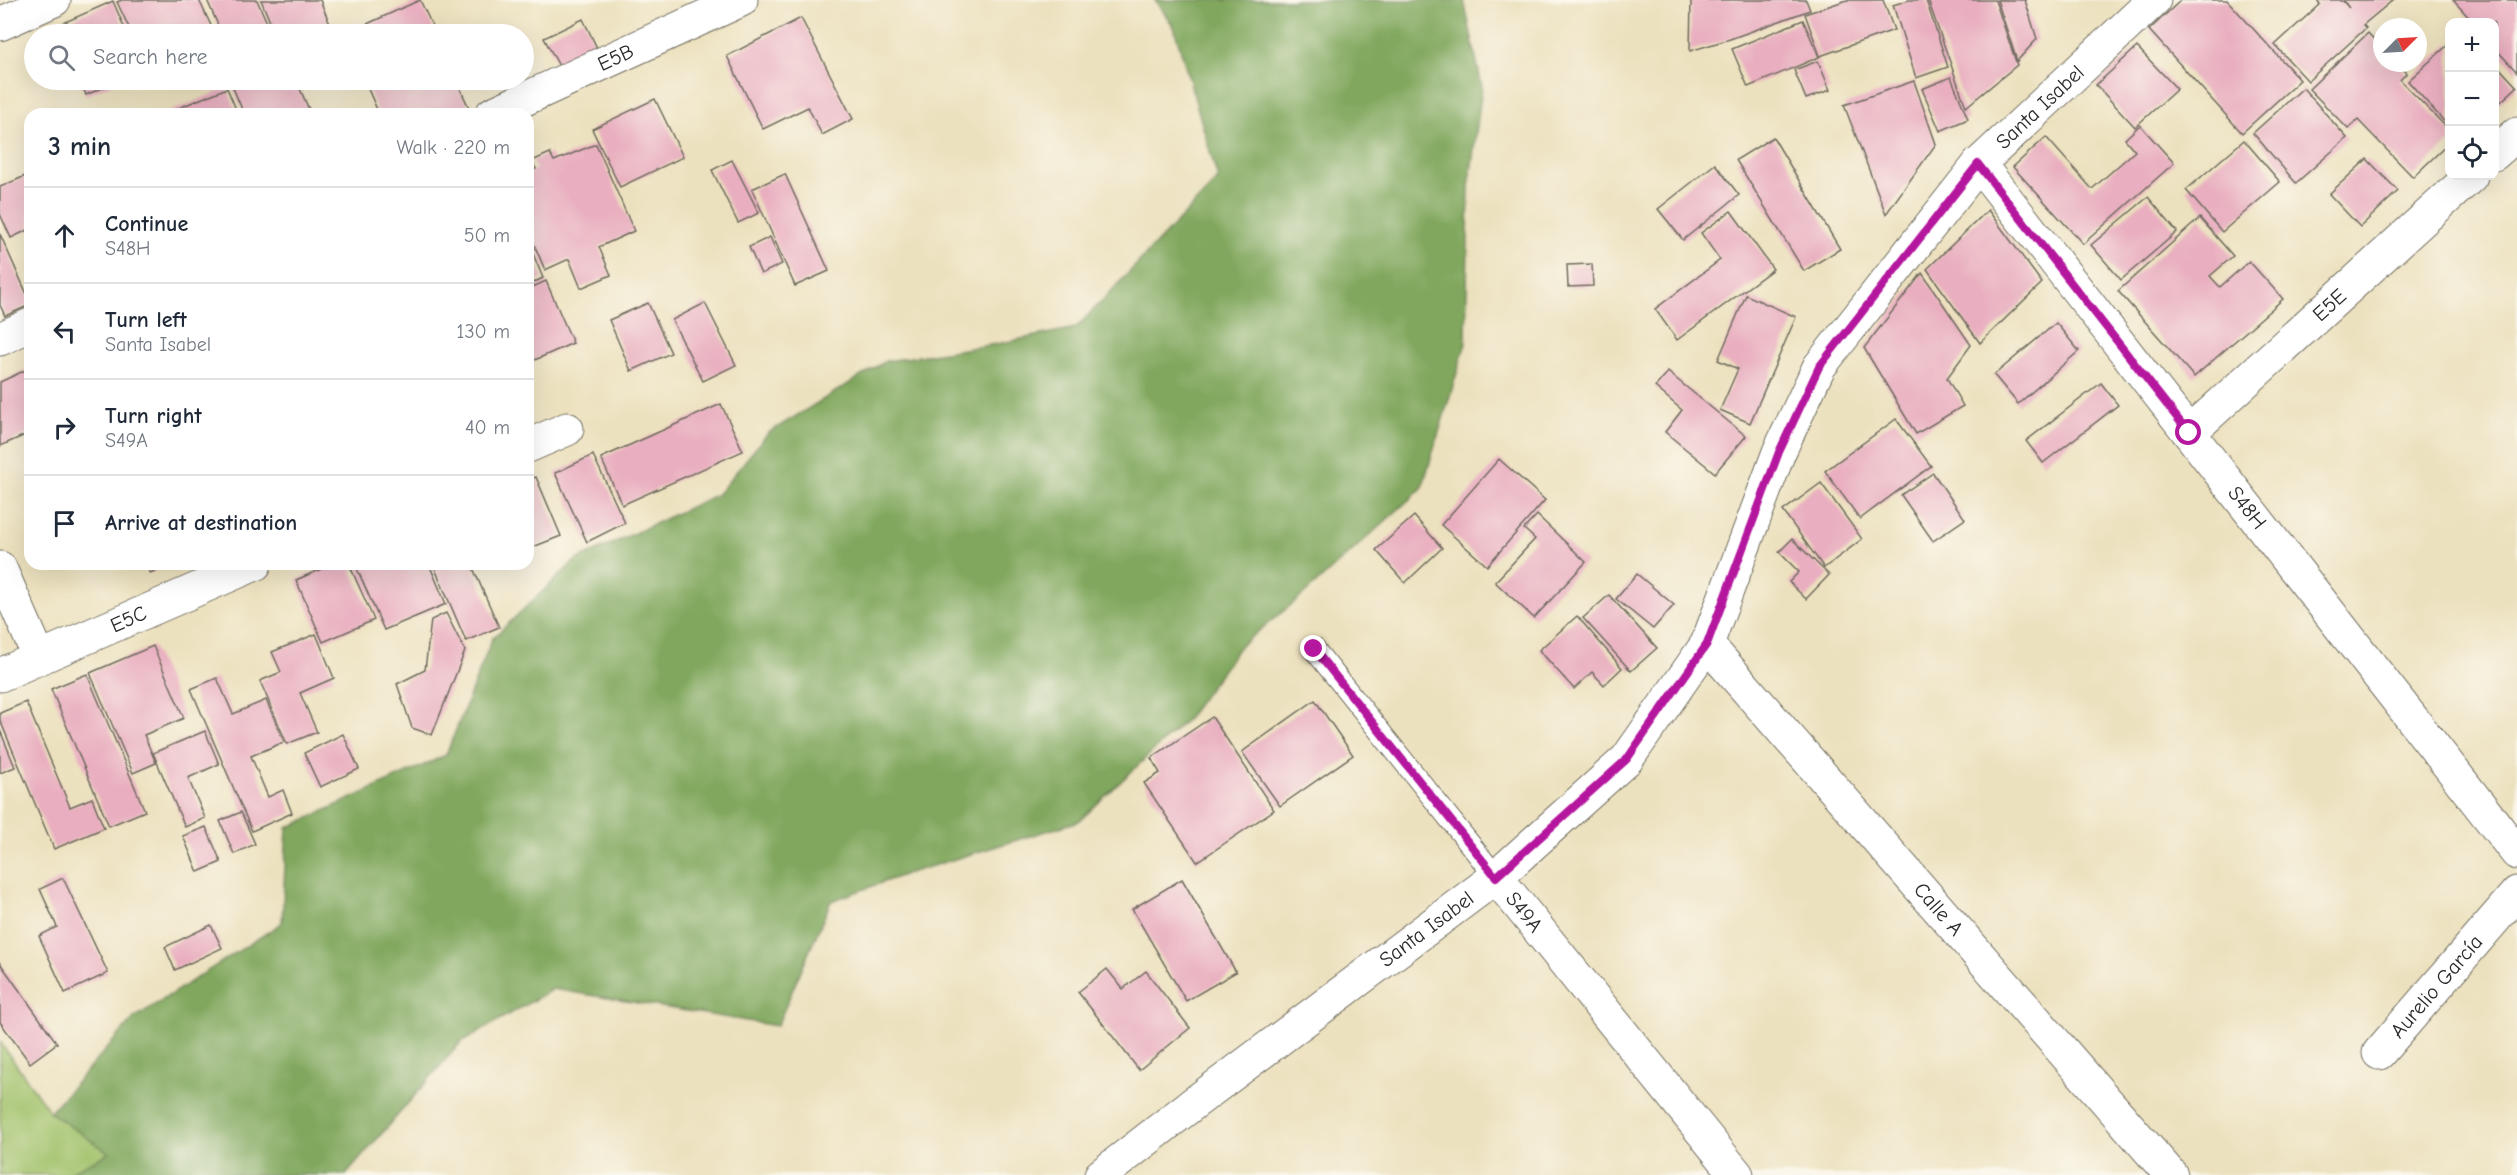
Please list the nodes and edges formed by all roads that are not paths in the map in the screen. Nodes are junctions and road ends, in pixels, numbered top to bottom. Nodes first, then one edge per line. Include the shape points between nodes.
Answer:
1 (54, 0) edge
2 (741, 0) edge
3 (2154, 0) edge
4 (0, 24) edge
5 (505, 108) edge
6 (2517, 134) edge
7 (2499, 150) edge
8 (1978, 164) junction
9 (2467, 180) edge
10 (24, 328) edge
11 (0, 339) edge
12 (567, 429) dead end
13 (2189, 433) junction
14 (534, 443) edge
15 (0, 568) edge
16 (241, 570) edge
17 (1707, 644) junction
18 (1314, 649) dead end
19 (39, 657) junction
20 (0, 675) edge
21 (2517, 853) edge
22 (1496, 877) junction
23 (2517, 893) edge
24 (2379, 1053) dead end
25 (1101, 1175) edge
26 (1737, 1175) edge
27 (2171, 1175) edge

1 - 4 street
2 - 5 street, E5B
3 - 8 street, Santa Isabel
6 - 7 street
8 - 13 street, S48H
8 - 17 street, Santa Isabel via 1819,367 1779,452
9 - 13 street, E5E
10 - 11 street
12 - 14 street
13 - 21 street, S48H
15 - 19 street
16 - 19 street, E5C
17 - 22 street, Santa Isabel via 1627,759
17 - 27 street, Calle A
18 - 22 lane, S49A
19 - 20 street, E5C
22 - 25 street, Santa Isabel
22 - 26 street, S49A
23 - 24 street, Aurelio García

